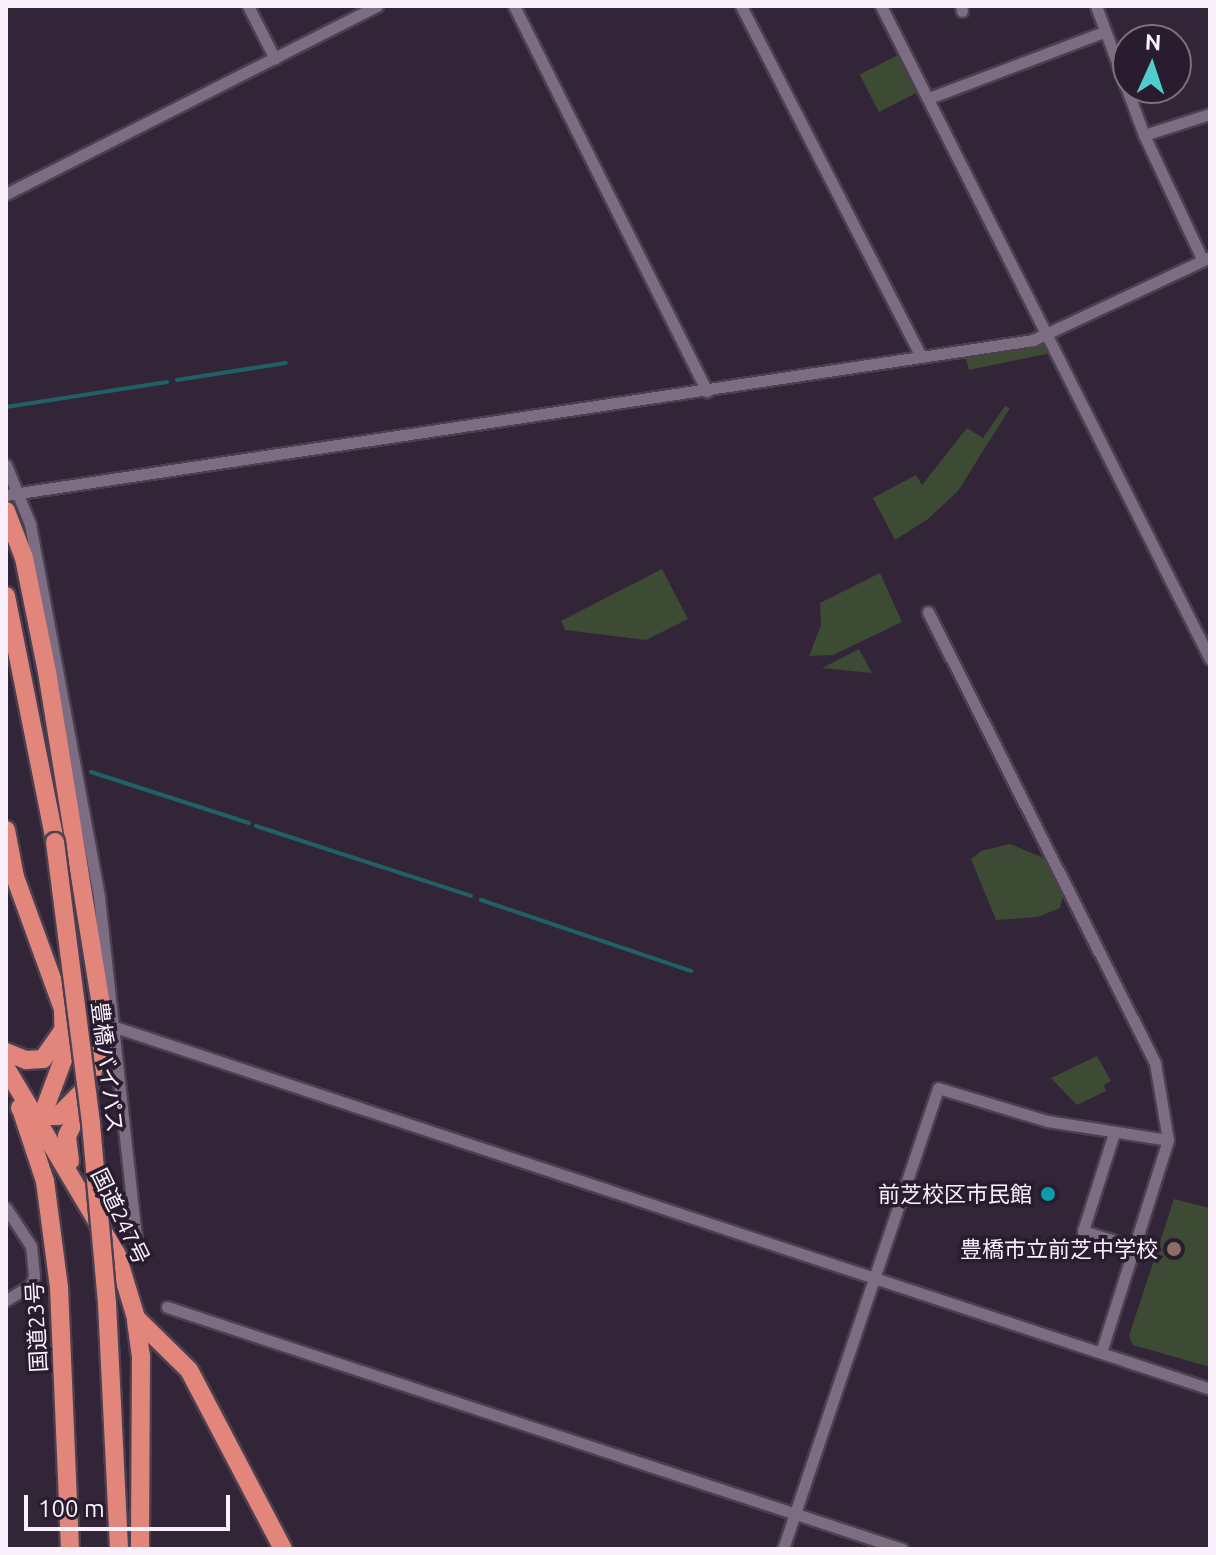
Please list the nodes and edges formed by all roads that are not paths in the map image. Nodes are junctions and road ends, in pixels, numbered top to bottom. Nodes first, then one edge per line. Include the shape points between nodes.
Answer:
1 (248, 6) edge
2 (377, 6) edge
3 (514, 6) edge
4 (741, 6) edge
5 (881, 6) edge
6 (1096, 6) edge
7 (1104, 32) junction
8 (275, 59) junction
9 (929, 98) junction
10 (1210, 114) edge
11 (1144, 135) junction
12 (6, 194) edge
13 (1206, 258) edge
14 (1048, 336) junction
15 (920, 354) junction
16 (707, 391) junction
17 (6, 465) edge
18 (12, 494) edge
19 (6, 513) edge
20 (6, 596) edge
21 (928, 612) dead end
22 (6, 637) edge
23 (1210, 659) edge
24 (6, 830) edge
25 (50, 843) junction
26 (63, 1009) junction
27 (115, 1027) junction
28 (6, 1052) edge
29 (6, 1068) edge
30 (6, 1083) edge
31 (89, 1085) junction
32 (20, 1108) junction
33 (40, 1118) junction
34 (1114, 1133) junction
35 (1168, 1140) junction
36 (74, 1176) junction
37 (6, 1208) edge
38 (1138, 1248) junction
39 (137, 1249) dead end
40 (872, 1281) junction
41 (59, 1287) junction
42 (6, 1300) edge
43 (167, 1307) dead end
44 (136, 1318) junction
45 (1101, 1353) junction
46 (1210, 1389) edge
47 (795, 1513) junction
48 (70, 1549) edge
49 (111, 1549) edge
50 (119, 1549) edge
51 (140, 1549) edge
52 (283, 1549) edge
53 (783, 1549) edge
54 (902, 1549) edge

1 - 8 street
2 - 8 street
3 - 16 street
4 - 15 street
5 - 9 street
6 - 7 street
7 - 9 street
7 - 11 street
8 - 12 street
9 - 14 street
10 - 11 street
11 - 13 street
13 - 14 street
14 - 15 street
14 - 23 street
15 - 16 street
16 - 18 street
17 - 18 street
18 - 27 street via 30,524 99,897 98,922
19 - 31 highway via 24,558 47,672 101,1006 99,1048
20 - 25 highway, 豊橋バイパス
21 - 35 street via 1155,1063
22 - 25 highway, 豊橋バイパス
24 - 26 highway via 15,877
25 - 49 highway, 豊橋バイパス via 100,1304
25 - 50 highway, 豊橋バイパス, bridge via 91,1124 107,1303
26 - 28 highway via 60,1040 50,1055 36,1061
26 - 33 highway via 64,1057
27 - 39 street
27 - 40 street via 625,1193
29 - 33 highway, 国道247号
30 - 32 highway
31 - 33 highway via 58,1116
31 - 36 highway via 67,1136
32 - 33 highway
32 - 41 highway, 国道23号 via 45,1181
33 - 36 highway, 国道247号
33 - 41 highway via 55,1205
34 - 35 street
34 - 38 street via 1083,1231
34 - 40 street via 1047,1121 938,1088
35 - 38 street
36 - 44 highway, 国道247号 via 117,1255
37 - 42 street via 31,1246 34,1276 31,1285
38 - 45 street
40 - 45 street
40 - 47 street
41 - 48 highway, 国道23号
43 - 47 street
44 - 51 highway via 141,1356
44 - 52 highway, 国道247号 via 189,1370
45 - 46 street
47 - 53 street
47 - 54 street

